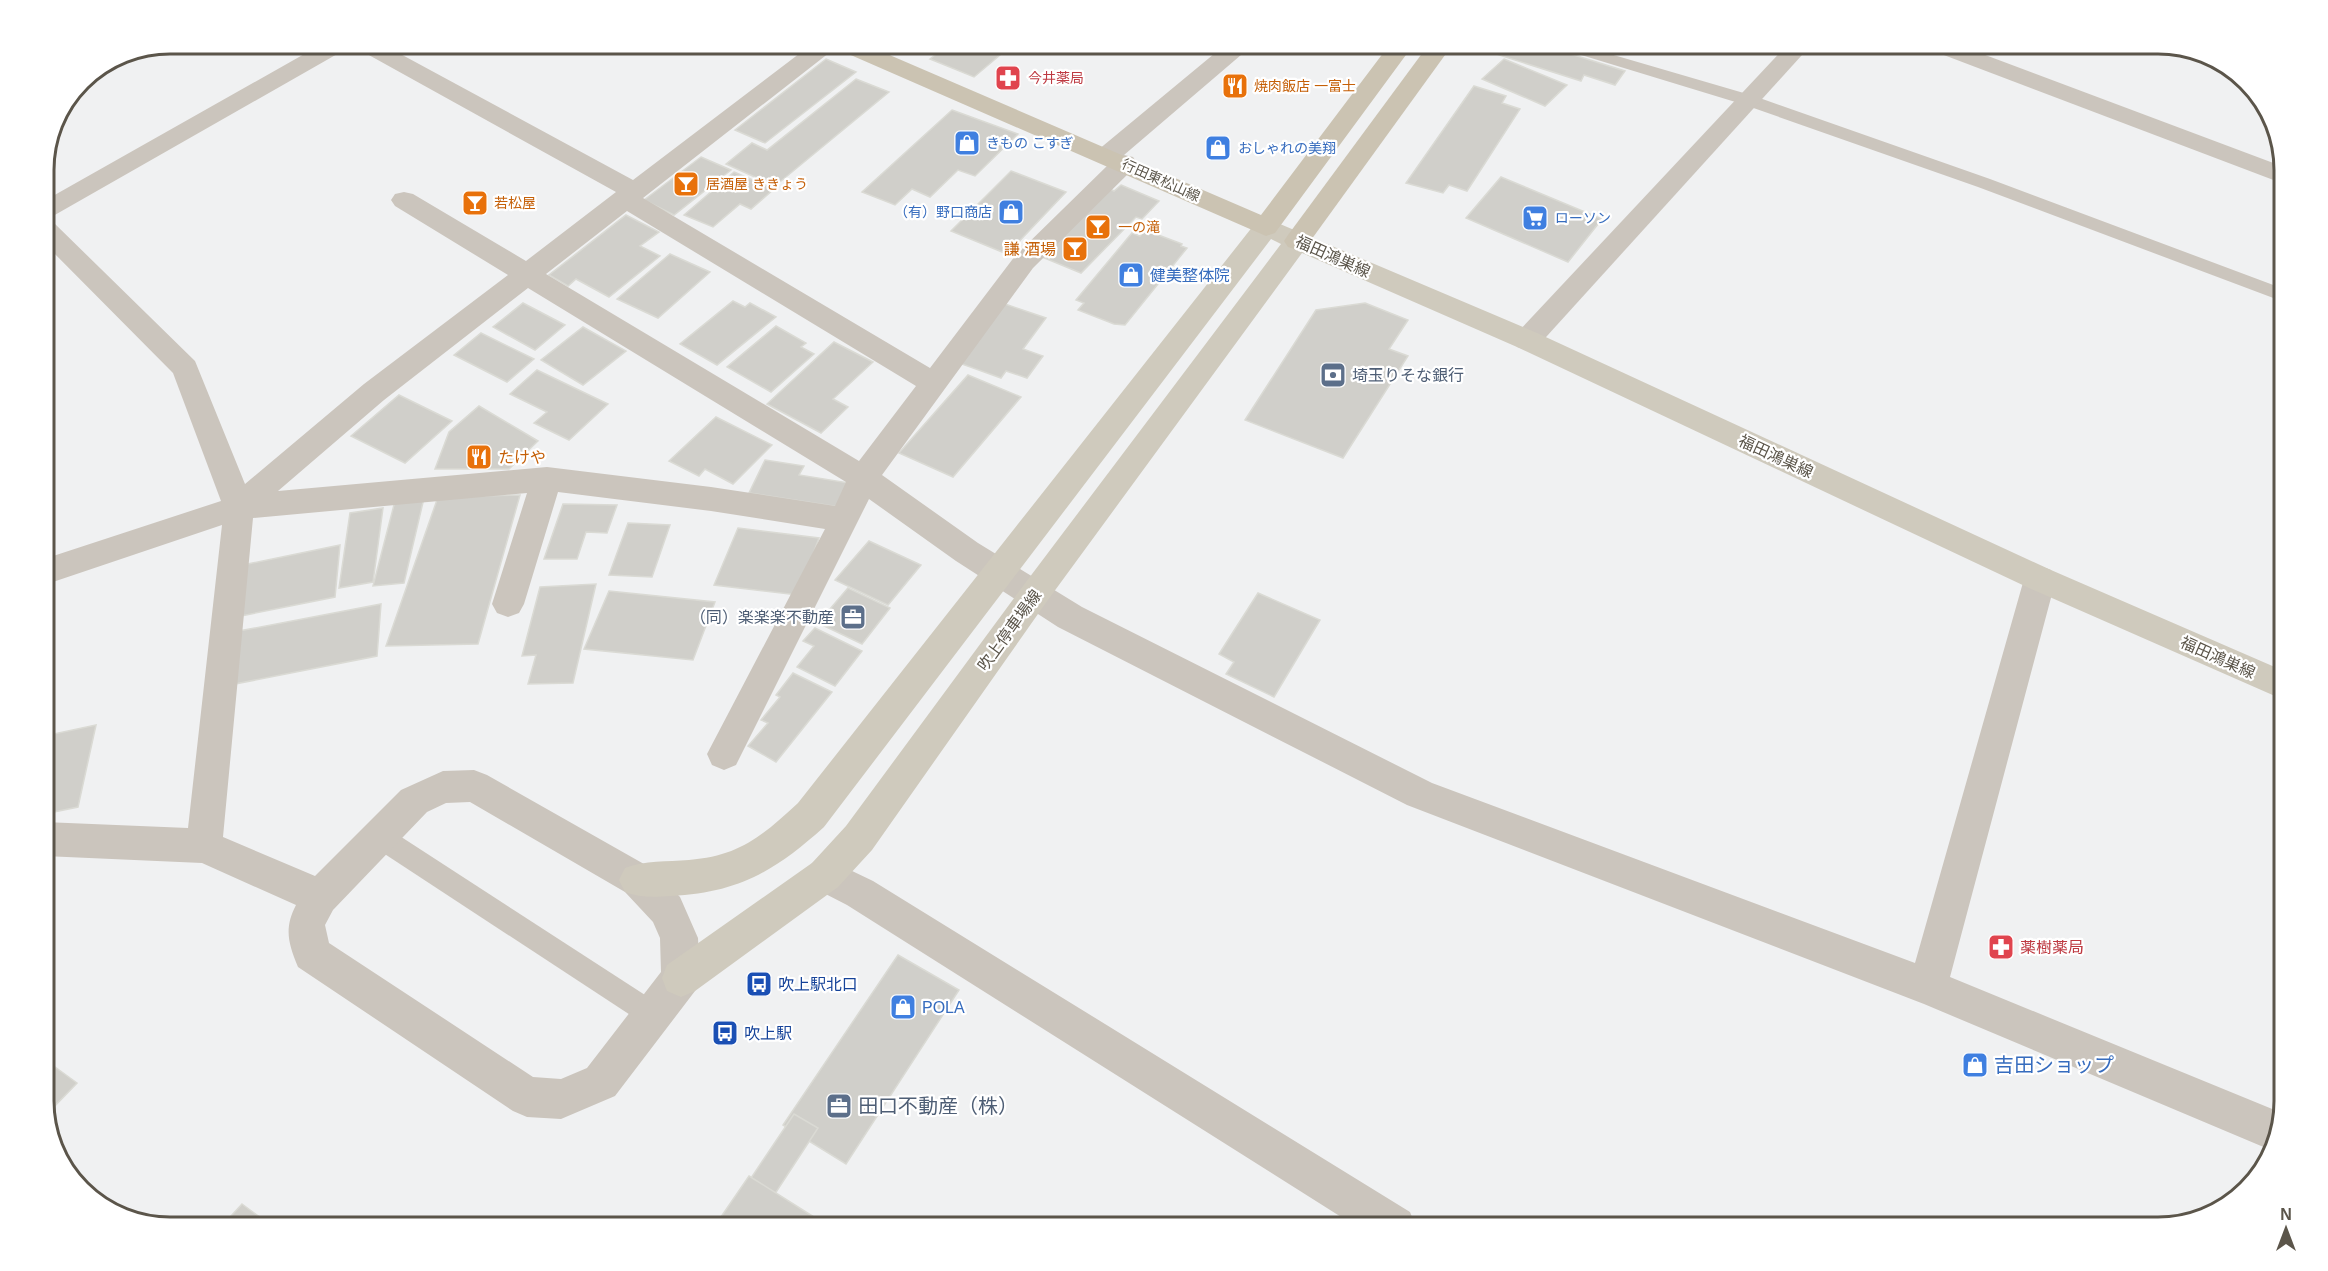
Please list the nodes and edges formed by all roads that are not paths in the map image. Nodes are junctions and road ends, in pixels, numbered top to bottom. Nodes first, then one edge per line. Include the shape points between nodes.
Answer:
1 (320, 54) edge
2 (383, 54) edge
3 (813, 54) edge
4 (868, 54) edge
5 (1226, 54) edge
6 (1395, 54) edge
7 (1434, 54) edge
8 (1594, 54) edge
9 (1791, 54) edge
10 (1962, 54) edge
11 (1748, 100) junction
12 (1116, 160) junction
13 (2274, 172) edge
14 (629, 195) junction
15 (404, 200) dead end
16 (54, 206) edge
17 (1266, 227) junction
18 (54, 238) edge
19 (1297, 241) junction
20 (527, 274) junction
21 (2274, 293) edge
22 (1527, 340) junction
23 (933, 383) junction
24 (863, 478) junction
25 (547, 479) junction
26 (239, 507) junction
27 (845, 520) junction
28 (54, 569) edge
29 (999, 572) junction
30 (2040, 579) junction
31 (1034, 595) junction
32 (508, 604) dead end
33 (2274, 682) edge
34 (724, 754) dead end
35 (380, 837) junction
36 (54, 838) edge
37 (204, 846) junction
38 (825, 875) junction
39 (638, 880) junction
40 (320, 897) junction
41 (681, 978) junction
42 (1928, 987) junction
43 (652, 1015) junction
44 (2270, 1129) edge
45 (1379, 1217) edge

1 - 16 street
2 - 14 street
3 - 14 street
4 - 12 main road, 行田東松山線
5 - 12 street
6 - 17 main road
7 - 19 main road
8 - 11 lane
9 - 11 street
10 - 13 street
11 - 21 lane via 1984,183
11 - 22 street
12 - 17 main road, 行田東松山線
12 - 23 street via 1024,262
14 - 20 street
14 - 23 street
15 - 20 street
17 - 19 main road, 福田鴻巣線
17 - 29 main road
18 - 26 street via 185,368
19 - 22 main road, 福田鴻巣線
19 - 31 main road, 吹上停車場線
20 - 24 street
20 - 26 street via 374,392
22 - 30 main road, 福田鴻巣線
23 - 24 street
24 - 27 street
24 - 29 street
25 - 26 street
25 - 27 street
25 - 32 street
26 - 28 street
26 - 37 street
27 - 34 street
29 - 31 street
29 - 39 main road via 811,815 777,845 739,868 696,877
30 - 33 main road, 福田鴻巣線
30 - 42 street
31 - 38 main road, 吹上停車場線 via 859,838
31 - 42 street via 1070,617 1420,794
35 - 39 street via 414,801 443,787 474,786
35 - 40 street
35 - 43 lane
36 - 37 street
37 - 40 street
38 - 41 main road, 吹上停車場線
38 - 45 street via 870,899
39 - 41 street via 667,910 679,938
40 - 43 street via 306,924 312,954 527,1097 561,1099 602,1082
41 - 43 street
42 - 44 street

